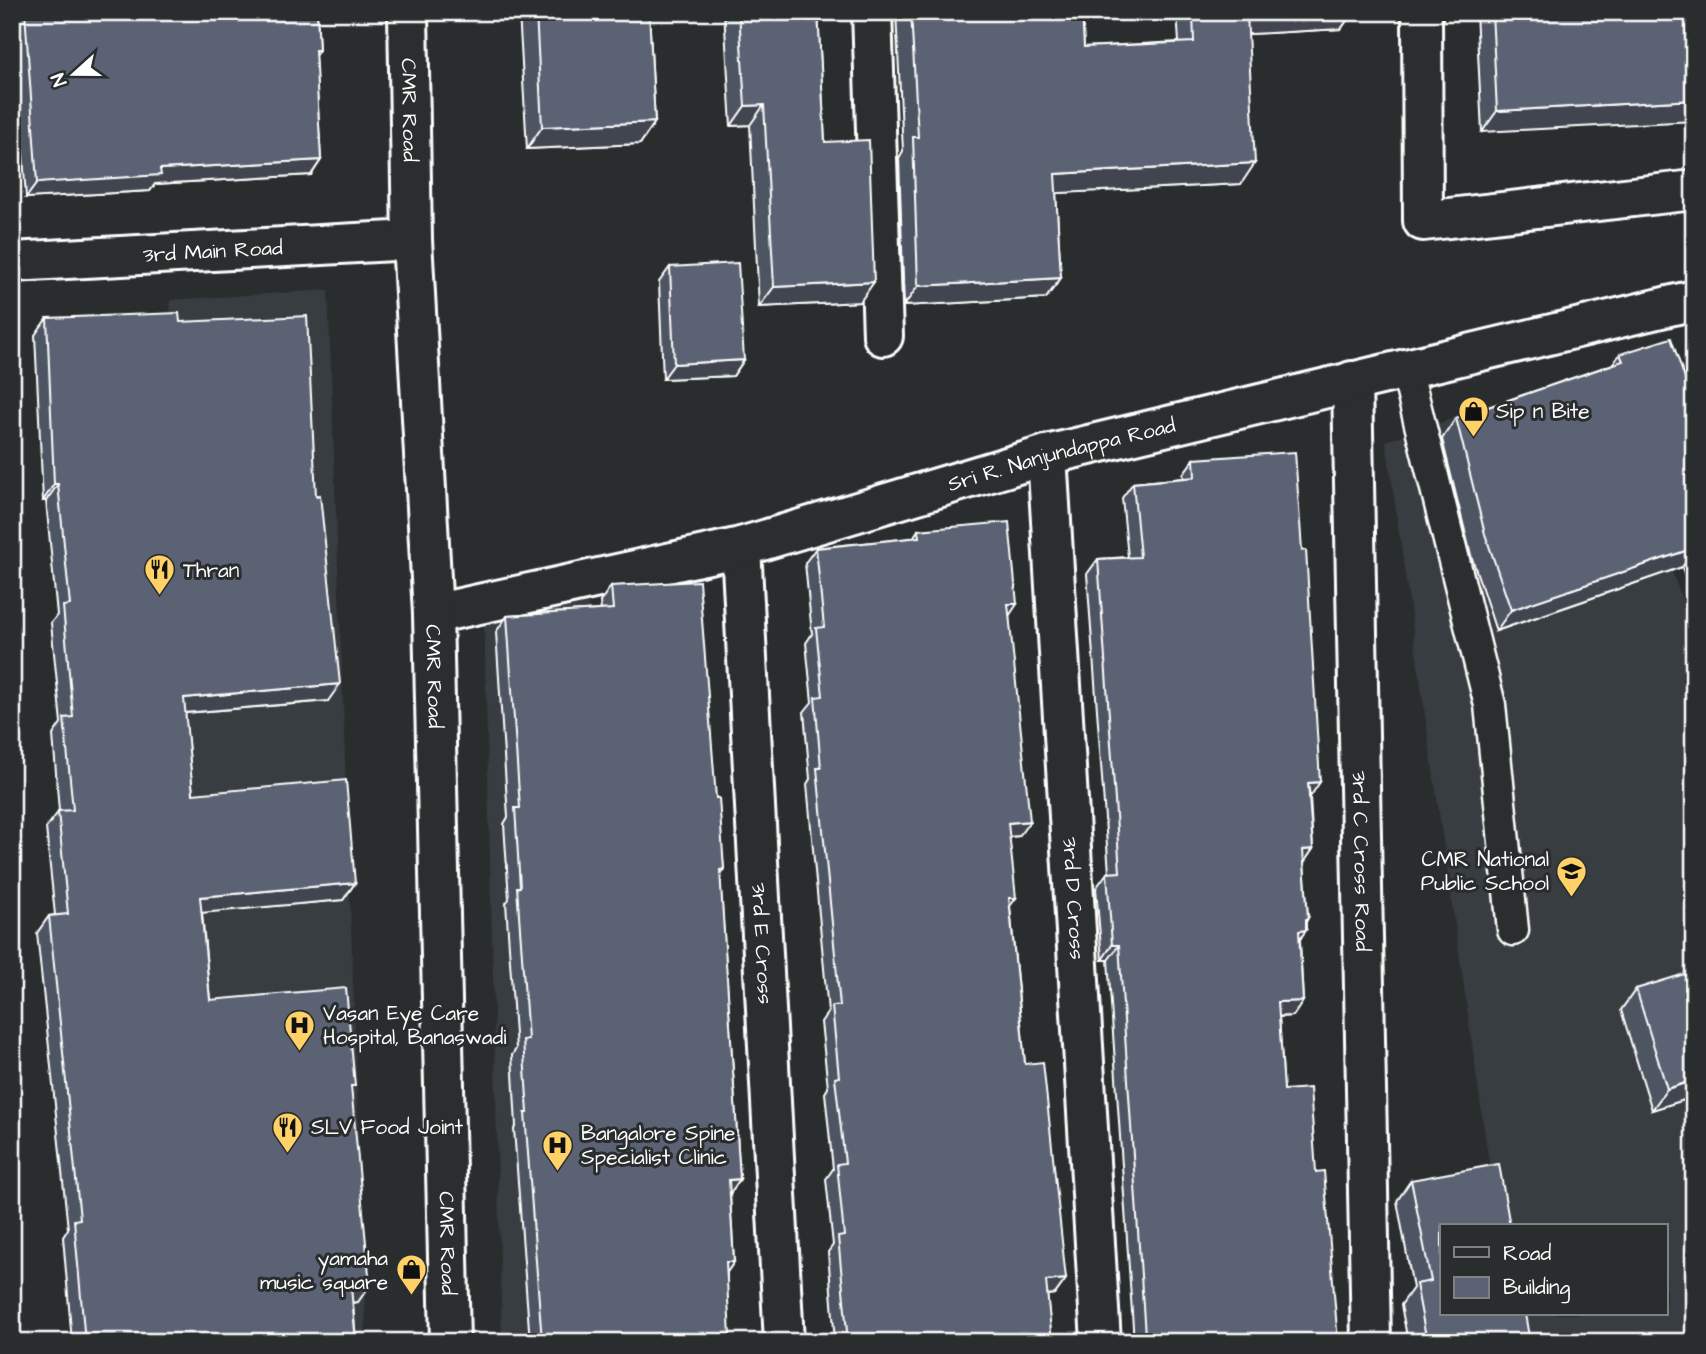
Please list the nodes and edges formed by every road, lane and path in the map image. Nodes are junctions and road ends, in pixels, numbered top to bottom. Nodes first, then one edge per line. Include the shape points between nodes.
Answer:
1 (408, 12) edge
2 (872, 12) edge
3 (1422, 12) edge
4 (1694, 190) edge
5 (412, 240) junction
6 (12, 262) edge
7 (1692, 305) edge
8 (883, 336) dead end
9 (1406, 368) junction
10 (1352, 381) junction
11 (1047, 455) junction
12 (741, 547) junction
13 (433, 614) junction
14 (1513, 930) dead end
15 (450, 1342) edge
16 (784, 1342) edge
17 (1101, 1342) edge
18 (1371, 1342) edge

1 - 5 street, CMR Road
2 - 8 street
3 - 4 street via 1423,221
5 - 6 street, 3rd Main Road
5 - 13 street, CMR Road
7 - 9 street, Sri R. Nanjundappa Road
9 - 10 street, Sri R. Nanjundappa Road
9 - 14 lane via 1490,705
10 - 11 street, Sri R. Nanjundappa Road
10 - 18 street, 3rd C Cross Road
11 - 12 street, Sri R. Nanjundappa Road
11 - 17 street, 3rd D Cross
12 - 13 street, Sri R. Nanjundappa Road
12 - 16 street, 3rd E Cross
13 - 15 street, CMR Road

